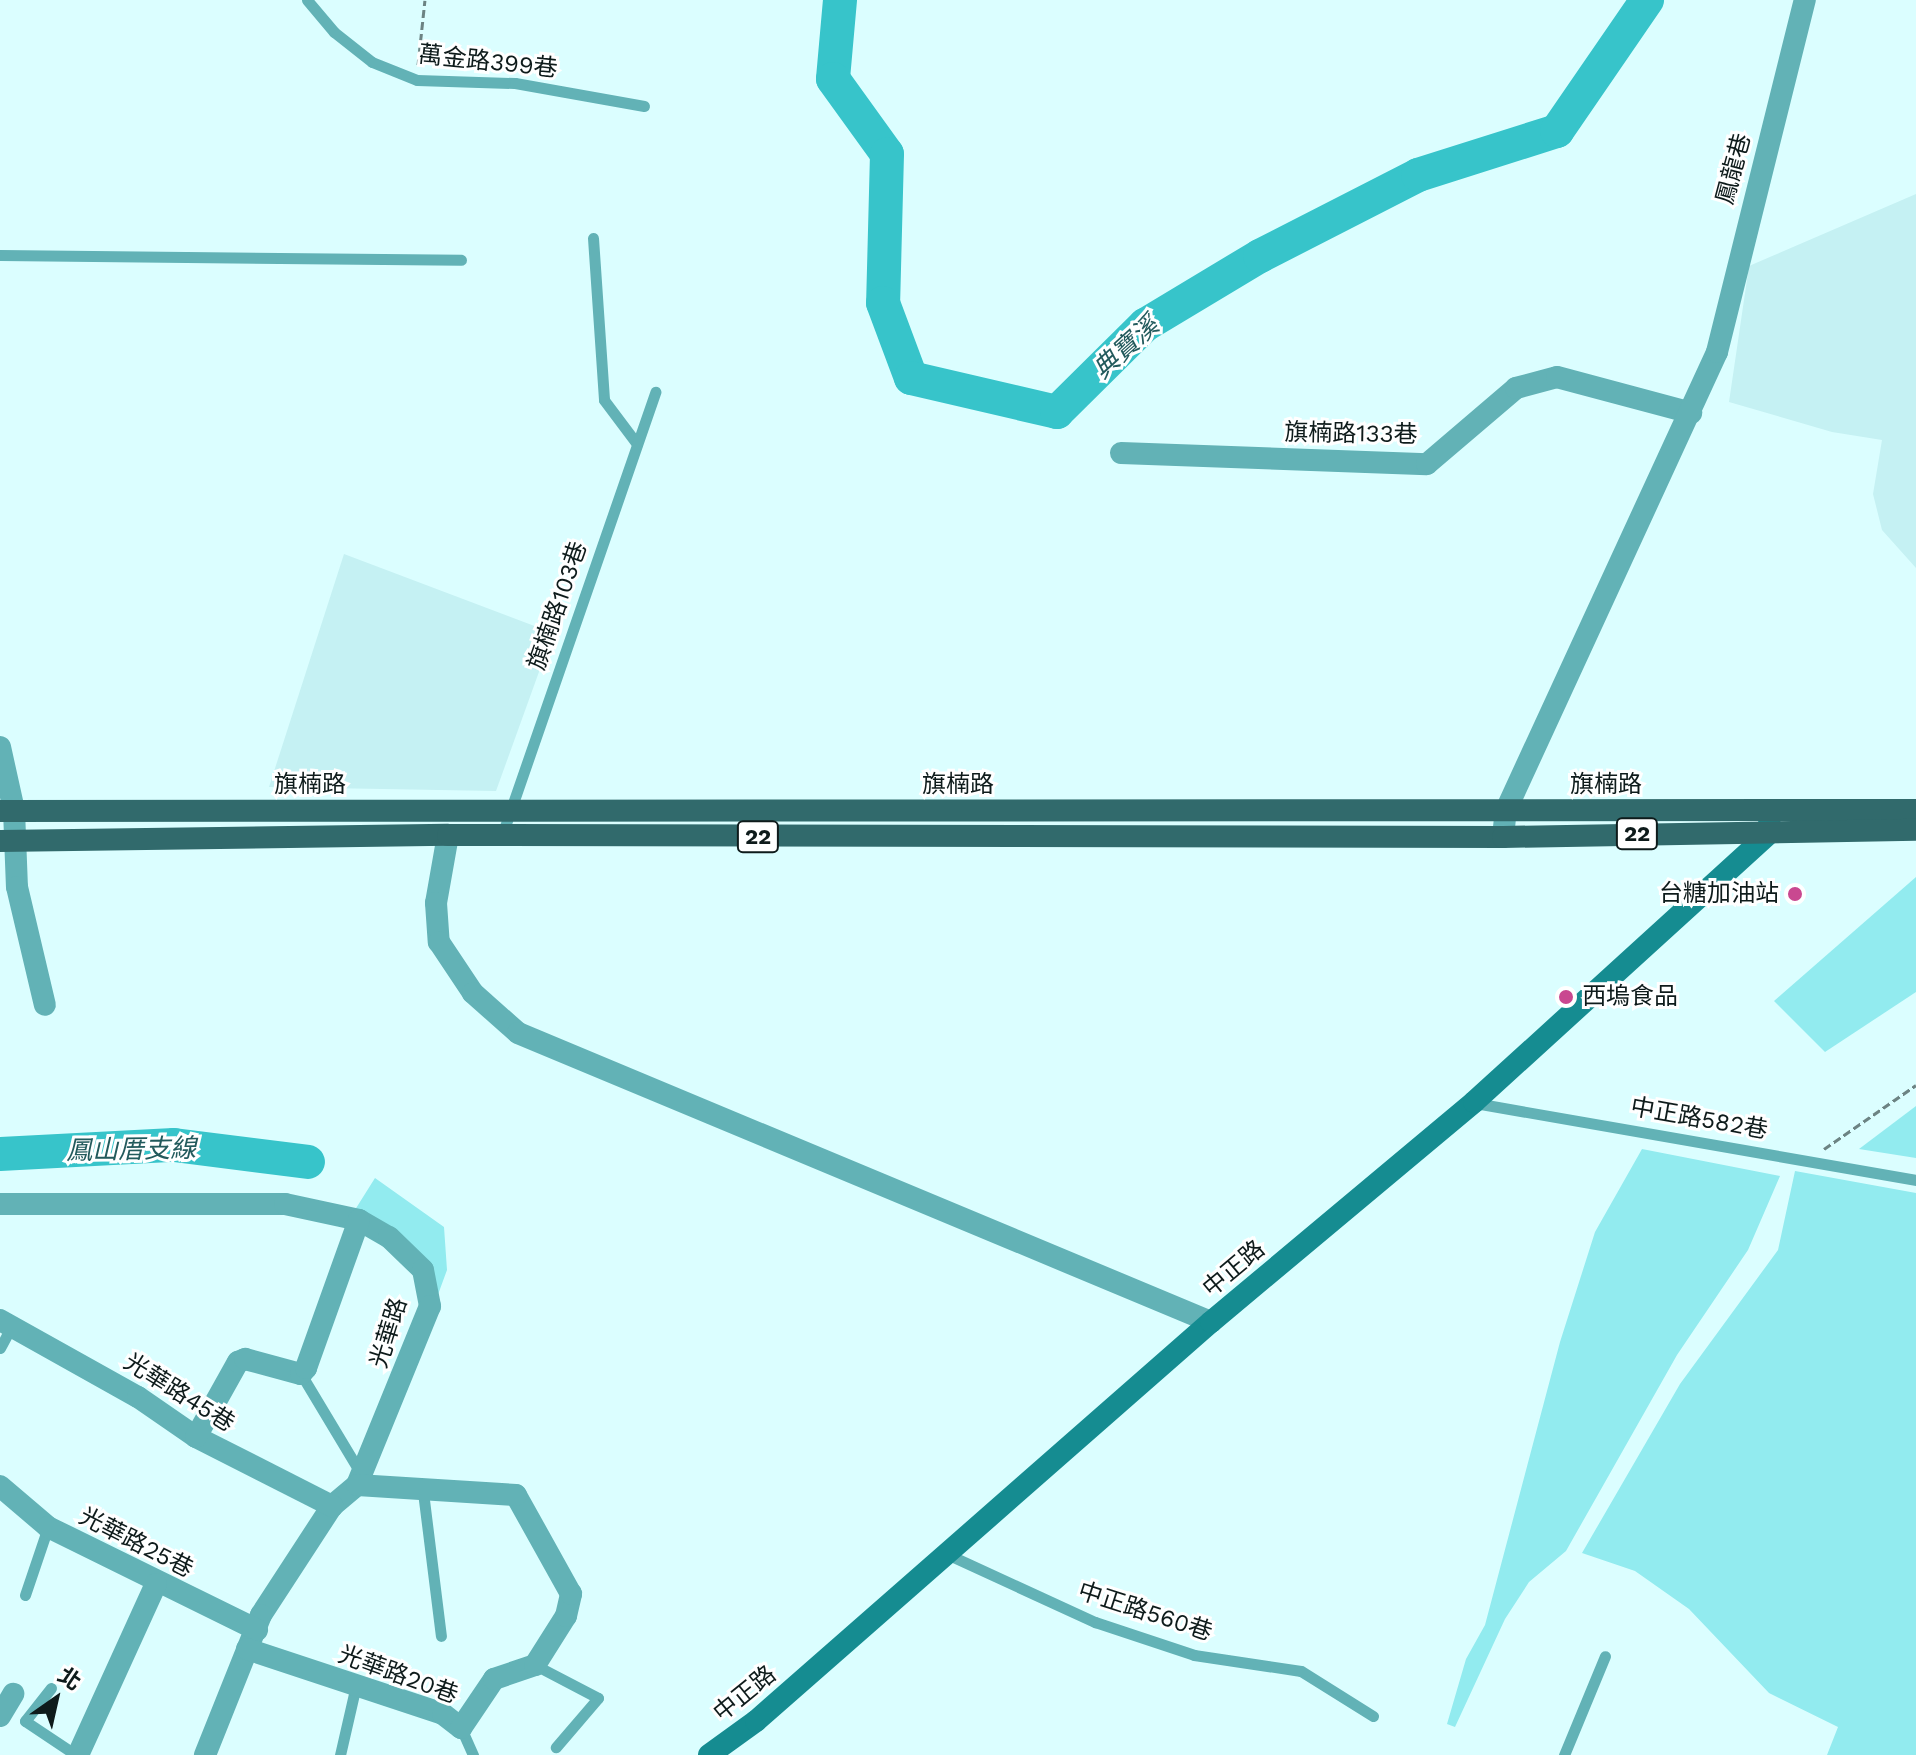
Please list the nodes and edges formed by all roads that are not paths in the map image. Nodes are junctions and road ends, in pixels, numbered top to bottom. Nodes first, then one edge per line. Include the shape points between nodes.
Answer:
1 (307, 0) edge
2 (1805, 0) edge
3 (644, 106) dead end
4 (593, 238) dead end
5 (0, 255) edge
6 (461, 260) dead end
7 (655, 392) dead end
8 (1691, 413) junction
9 (637, 444) junction
10 (1121, 453) dead end
11 (0, 747) edge
12 (7, 810) edge
13 (1506, 810) junction
14 (1916, 810) edge
15 (509, 812) junction
16 (1770, 821) junction
17 (1916, 830) edge
18 (448, 835) junction
19 (502, 835) junction
20 (1503, 837) junction
21 (7, 841) edge
22 (45, 1005) dead end
23 (1474, 1102) junction
24 (1916, 1180) edge
25 (0, 1204) edge
26 (359, 1220) junction
27 (6, 1322) edge
28 (1211, 1322) junction
29 (0, 1348) edge
30 (301, 1374) junction
31 (196, 1437) junction
32 (360, 1480) junction
33 (0, 1486) edge
34 (423, 1492) junction
35 (332, 1506) junction
36 (48, 1527) junction
37 (949, 1555) junction
38 (156, 1584) junction
39 (25, 1595) dead end
40 (441, 1636) dead end
41 (252, 1640) junction
42 (1605, 1656) dead end
43 (535, 1665) junction
44 (356, 1685) junction
45 (51, 1688) dead end
46 (13, 1694) dead end
47 (0, 1716) edge
48 (1373, 1716) dead end
49 (461, 1728) junction
50 (556, 1747) dead end
51 (77, 1755) edge
52 (205, 1755) edge
53 (340, 1755) edge
54 (473, 1755) edge
55 (709, 1755) edge
56 (1564, 1755) edge

1 - 3 lane, 萬金路399巷 via 334,32 372,62 417,80 515,83
2 - 8 street, 鳳龍巷 via 1717,352
4 - 9 lane via 604,400
5 - 6 lane
7 - 9 lane, 旗楠路103巷
8 - 10 street, 旗楠路133巷 via 1557,377 1516,388 1427,464
8 - 13 street
9 - 15 lane, 旗楠路103巷
11 - 12 street
12 - 15 main road, 旗楠路 / 22
12 - 21 street
13 - 15 main road, 旗楠路 / 22
13 - 16 main road, 旗楠路 / 22
13 - 20 street
14 - 16 main road, 旗楠路 / 22
15 - 19 lane, 旗楠路103巷
16 - 17 main road, 旗楠路 / 22
16 - 20 main road, 旗楠路 / 22
16 - 23 main road, 中正路
18 - 19 main road, 旗楠路 / 22
18 - 21 main road, 旗楠路 / 22
18 - 28 street via 436,903 439,942 473,993 518,1033
19 - 20 main road, 旗楠路 / 22
21 - 22 street
23 - 24 lane, 中正路582巷
23 - 28 main road, 中正路
25 - 26 street, 光華路 via 285,1204
26 - 30 street
26 - 32 street, 光華路 via 389,1237 423,1270 430,1306
27 - 29 lane
27 - 31 street, 光華路45巷 via 138,1397
28 - 37 main road, 中正路
30 - 31 street via 245,1359 238,1362
30 - 32 lane
31 - 35 street, 光華路45巷
32 - 34 street
32 - 35 street, 光華路
33 - 36 street, 光華路25巷
34 - 40 lane
34 - 43 street via 511,1493 523,1502 571,1594 566,1616
35 - 41 street, 光華路 via 261,1615
36 - 38 street, 光華路25巷
36 - 39 lane
37 - 48 lane, 中正路560巷 via 1095,1622 1179,1650 1301,1671
37 - 55 main road, 中正路
38 - 41 street, 光華路25巷
38 - 51 street
41 - 44 street, 光華路20巷
41 - 52 street, 光華路
42 - 56 lane
43 - 49 street, 光華路20巷 via 494,1679
43 - 50 lane via 598,1698
44 - 49 street, 光華路20巷 via 443,1714
44 - 53 lane
45 - 51 lane via 25,1721
46 - 47 street
49 - 54 lane

